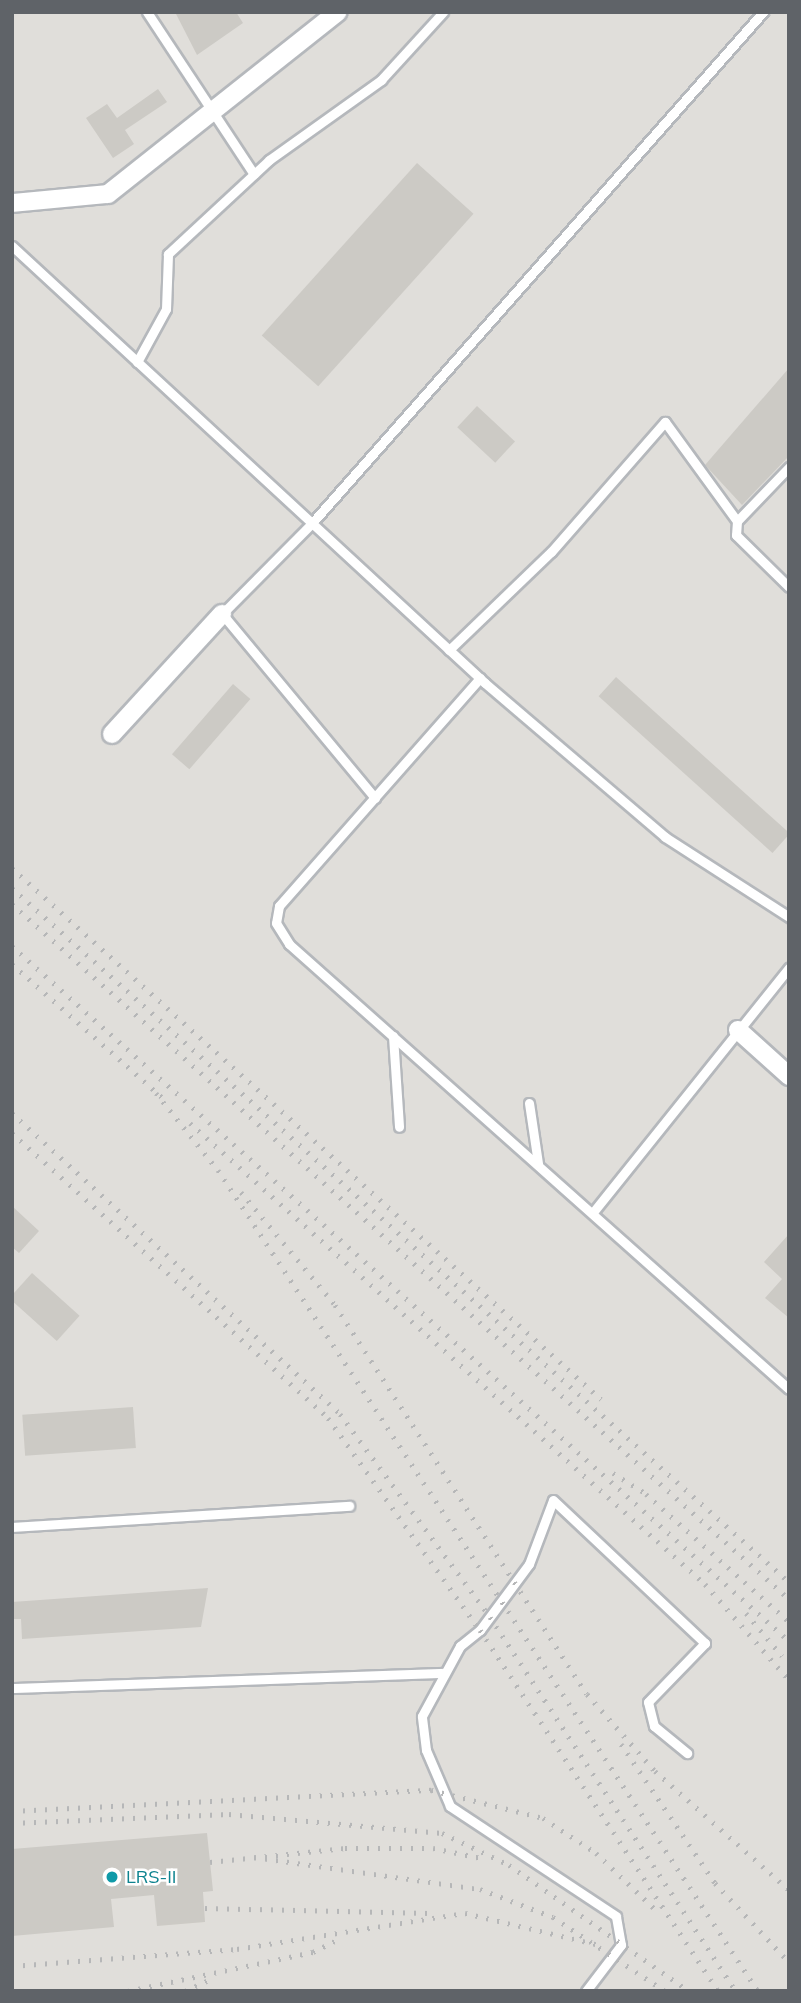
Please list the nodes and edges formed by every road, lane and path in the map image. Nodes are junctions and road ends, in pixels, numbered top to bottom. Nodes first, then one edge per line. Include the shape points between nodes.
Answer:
1 (147, 12) edge
2 (338, 12) edge
3 (443, 12) edge
4 (763, 12) edge
5 (212, 110) junction
6 (254, 174) junction
7 (12, 203) edge
8 (12, 246) edge
9 (137, 362) junction
10 (789, 467) edge
11 (737, 521) junction
12 (312, 523) junction
13 (789, 587) edge
14 (222, 614) junction
15 (449, 650) junction
16 (480, 678) junction
17 (111, 734) dead end
18 (375, 798) junction
19 (789, 917) edge
20 (789, 968) edge
21 (738, 1030) junction
22 (393, 1035) junction
23 (789, 1076) edge
24 (529, 1103) dead end
25 (399, 1127) dead end
26 (538, 1163) junction
27 (594, 1211) junction
28 (789, 1389) edge
29 (349, 1506) dead end
30 (12, 1527) edge
31 (442, 1673) junction
32 (12, 1688) edge
33 (687, 1754) dead end
34 (586, 1991) edge

1 - 5 lane
2 - 5 street
3 - 6 lane via 381,80
4 - 12 lane
5 - 6 lane
5 - 7 street via 108,194
6 - 9 lane via 169,254 166,309
8 - 9 lane
9 - 12 lane
10 - 11 lane
11 - 13 lane via 736,535
11 - 15 lane via 665,422 551,552
12 - 14 lane
12 - 15 lane
14 - 17 street
14 - 18 lane
15 - 16 lane
16 - 18 lane
16 - 19 lane via 665,837
18 - 22 lane via 279,906 276,923 289,944
20 - 21 lane
21 - 23 street
21 - 27 lane
22 - 25 lane
22 - 26 lane
24 - 26 lane
26 - 27 lane
27 - 28 lane
29 - 30 lane
31 - 32 lane
31 - 33 lane via 529,1564 553,1500 705,1643 648,1702 654,1726
31 - 34 lane via 422,1716 426,1750 450,1806 616,1916 621,1945

